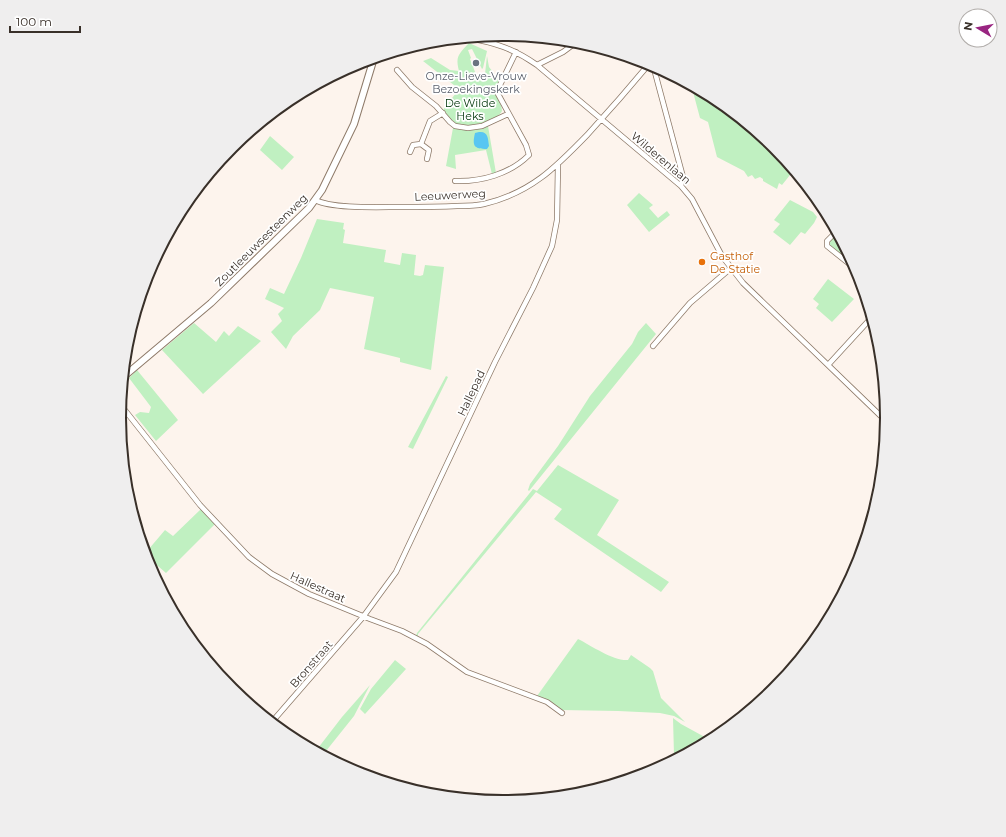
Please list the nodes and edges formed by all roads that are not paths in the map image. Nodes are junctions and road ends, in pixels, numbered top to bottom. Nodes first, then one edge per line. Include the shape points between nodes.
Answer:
1 (489, 42) edge
2 (570, 47) edge
3 (516, 52) junction
4 (372, 65) edge
5 (537, 65) junction
6 (645, 69) edge
7 (398, 70) dead end
8 (655, 74) edge
9 (443, 113) junction
10 (508, 114) junction
11 (601, 119) junction
12 (421, 144) junction
13 (410, 152) dead end
14 (427, 159) dead end
15 (558, 165) junction
16 (455, 181) dead end
17 (681, 186) junction
18 (315, 200) junction
19 (833, 235) edge
20 (846, 261) edge
21 (730, 268) junction
22 (868, 321) edge
23 (653, 346) dead end
24 (828, 366) junction
25 (129, 373) edge
26 (126, 412) edge
27 (880, 415) edge
28 (364, 617) junction
29 (562, 713) dead end
30 (274, 719) edge

1 - 3 street, Wilderenlaan
2 - 5 street
3 - 5 street, Wilderenlaan
3 - 10 street via 498,90
4 - 18 street, Zoutleeuwsesteenweg via 356,119
5 - 11 street, Wilderenlaan
6 - 11 street, Leeuwerweg
7 - 9 street via 412,87
8 - 17 street via 683,177
9 - 10 street via 452,125 464,128 482,126
9 - 12 street via 430,121
10 - 16 street via 526,144 529,155 511,168 485,179
11 - 15 street, Leeuwerweg
11 - 17 street, Wilderenlaan
12 - 13 street via 413,145
12 - 14 street via 429,150
15 - 18 street, Leeuwerweg via 523,189 483,204 356,207 324,204
15 - 28 street, Hallepad via 556,228 546,262 495,362 396,572
17 - 21 street, Wilderenlaan via 692,199
18 - 25 street, Zoutleeuwsesteenweg via 301,217 212,303
19 - 20 street via 827,241 827,246
21 - 23 street via 690,303
21 - 24 street, Wilderenlaan
22 - 24 street
24 - 27 street, Wilderenlaan
26 - 28 street, Hallestraat via 200,505 249,557 283,581
28 - 29 street, Hallestraat via 413,636 467,672 547,702
28 - 30 street, Bronstraat

